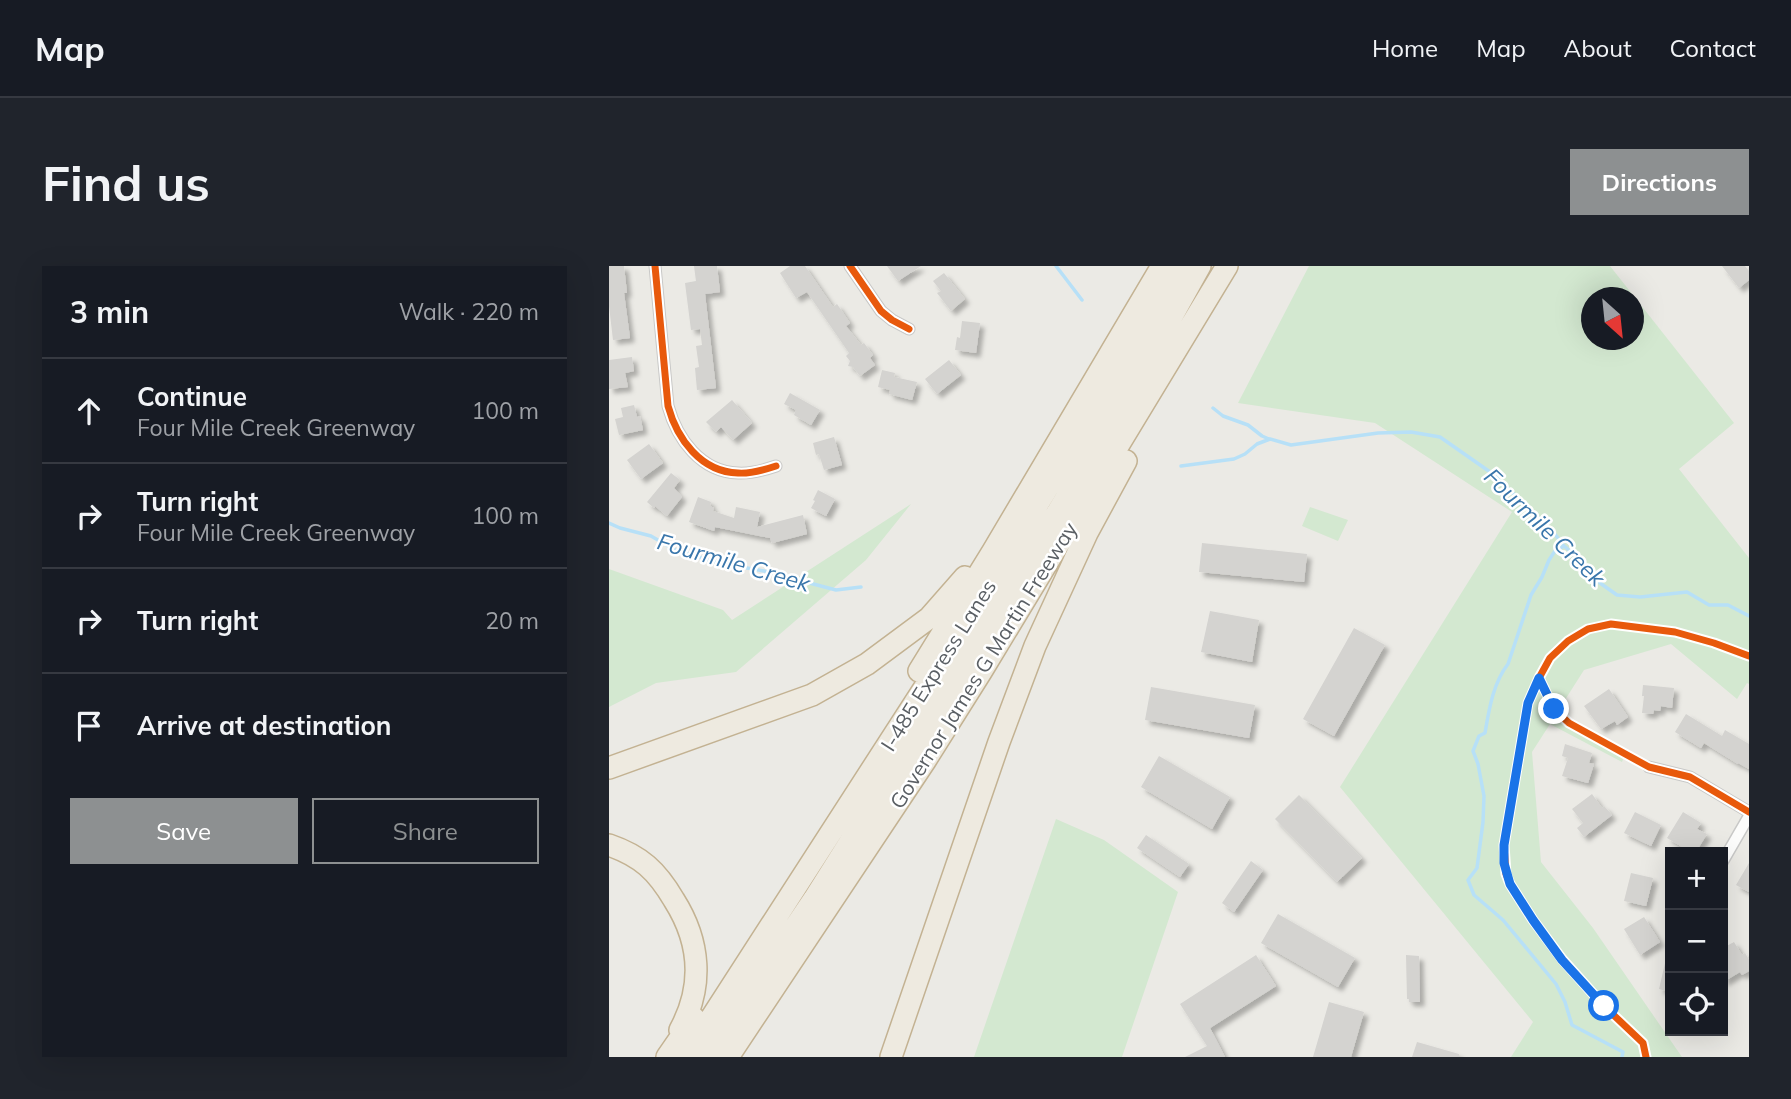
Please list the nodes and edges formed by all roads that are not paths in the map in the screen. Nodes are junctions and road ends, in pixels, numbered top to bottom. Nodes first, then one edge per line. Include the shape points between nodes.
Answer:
1 (655, 266) edge
2 (850, 266) edge
3 (1162, 266) edge
4 (1181, 266) edge
5 (1200, 266) edge
6 (1227, 266) edge
7 (909, 329) dead end
8 (1167, 367) junction
9 (776, 466) dead end
10 (1022, 503) junction
11 (1649, 767) dead end
12 (609, 768) edge
13 (1749, 814) edge
14 (609, 845) edge
15 (1728, 852) edge
16 (666, 1057) edge
17 (686, 1057) edge
18 (708, 1057) edge
19 (728, 1057) edge
20 (891, 1057) edge

1 - 9 street via 668,407 674,427 697,456 724,471 740,473
2 - 7 street via 881,311
3 - 10 highway
4 - 17 highway, I-485 Express Lanes via 965,625
5 - 18 highway, I-485 Express Lanes via 1056,513 814,899
6 - 8 highway, Governor James G Martin Freeway
8 - 19 highway, Governor James G Martin Freeway via 925,761
8 - 20 highway via 1157,403 1087,533 1035,646
10 - 12 highway via 929,618 867,664 813,695
10 - 16 highway via 873,747
11 - 13 street via 1690,777
13 - 15 street
14 - 16 highway via 627,851 662,880 687,922 694,944 697,969 693,992

